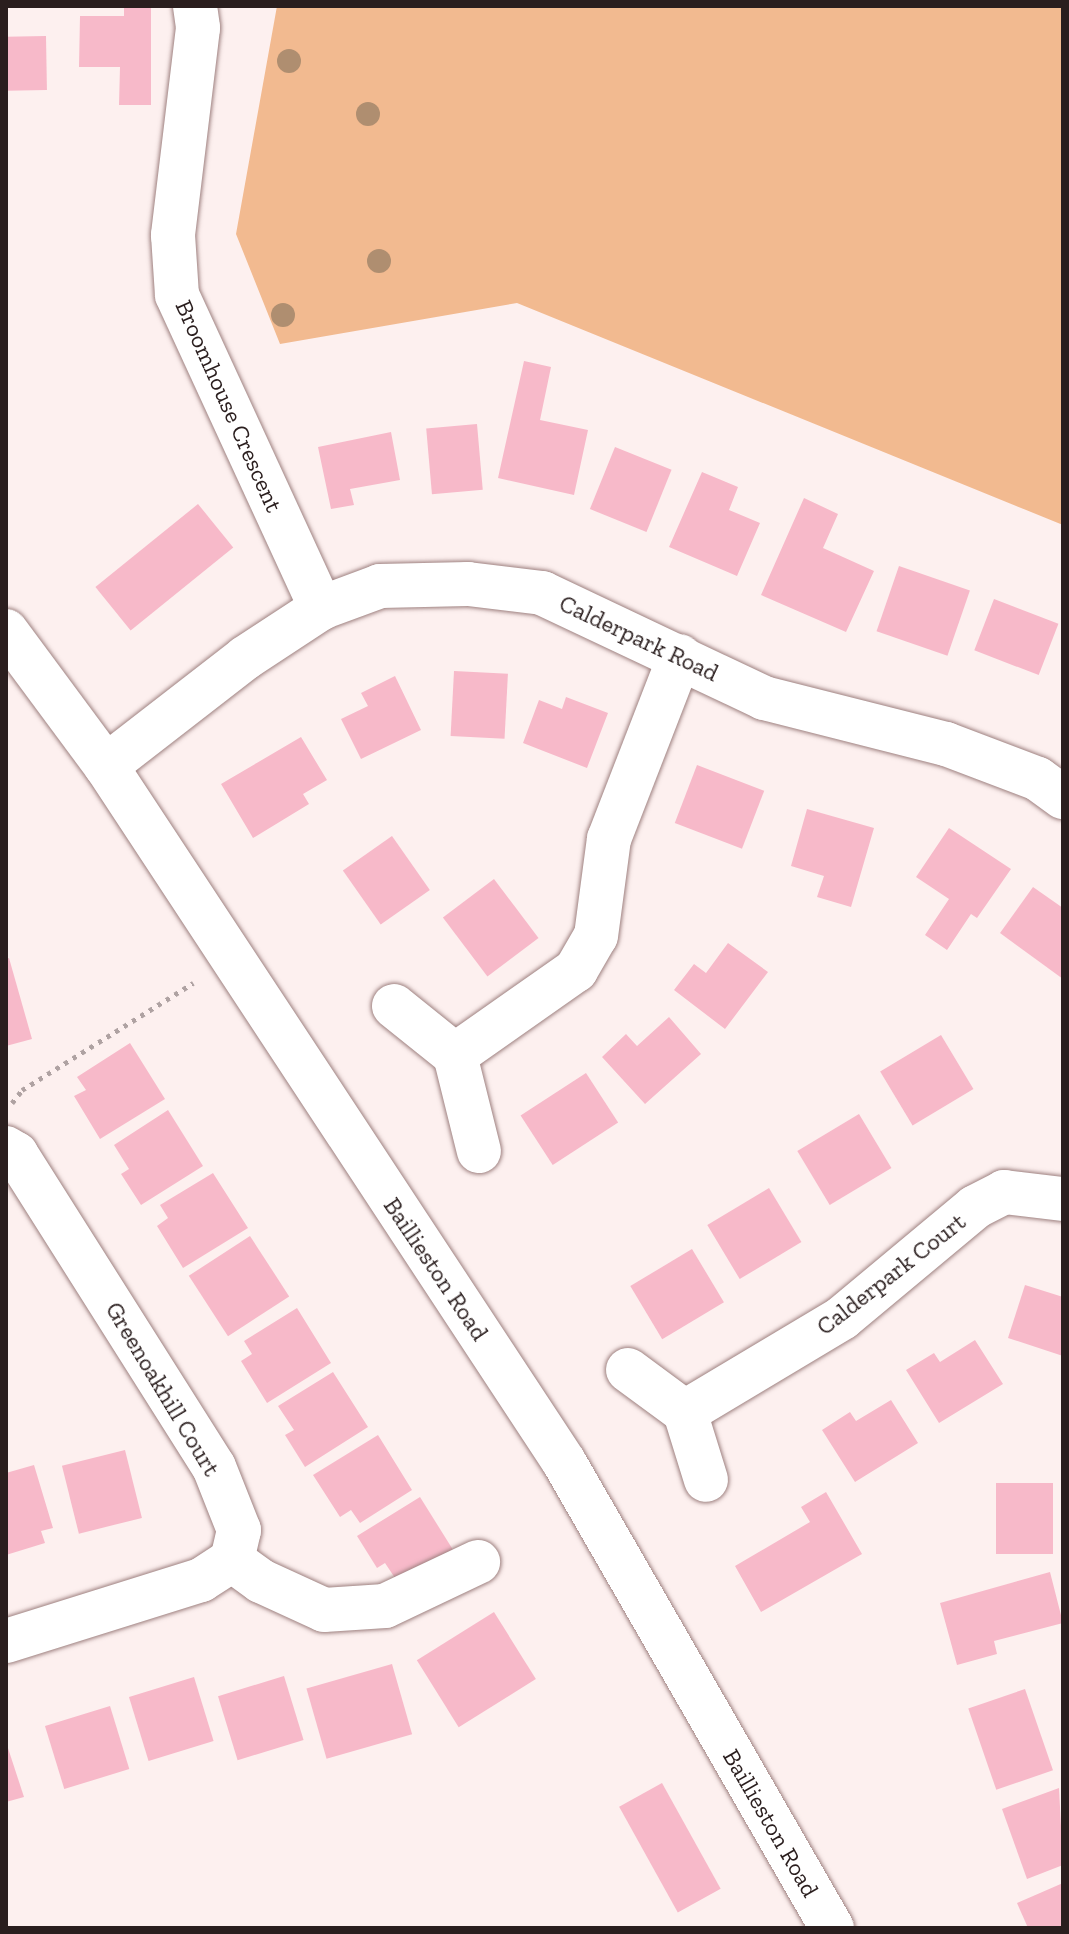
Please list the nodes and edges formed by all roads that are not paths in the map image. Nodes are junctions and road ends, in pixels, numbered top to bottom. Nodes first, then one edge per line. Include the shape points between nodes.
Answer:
1 (195, 6) edge
2 (321, 608) junction
3 (6, 631) edge
4 (680, 656) junction
5 (106, 766) junction
6 (1063, 797) edge
7 (394, 1006) dead end
8 (455, 1055) junction
9 (6, 1148) edge
10 (479, 1151) dead end
11 (1063, 1199) edge
12 (628, 1370) dead end
13 (685, 1412) junction
14 (706, 1480) dead end
15 (232, 1560) junction
16 (478, 1562) dead end
17 (6, 1641) edge
18 (832, 1928) edge

1 - 2 street, Broomhouse Crescent via 198,28 173,235 177,295
2 - 4 street, Calderpark Road via 380,586 468,584 542,593
2 - 5 street, Calderpark Road via 245,658
3 - 5 street, Baillieston Road
4 - 6 street, Calderpark Road via 764,698 946,744 1038,779
4 - 8 street via 609,839 596,936 576,970
5 - 18 street, Baillieston Road via 564,1462
7 - 8 street
8 - 10 street
9 - 15 street, Greenoakhill Court via 16,1154 214,1467 239,1530
11 - 13 street, Calderpark Court via 1004,1192 975,1207 842,1318
12 - 13 street
13 - 14 street
15 - 16 street via 261,1581 324,1610 385,1606
15 - 17 street via 158,1597

